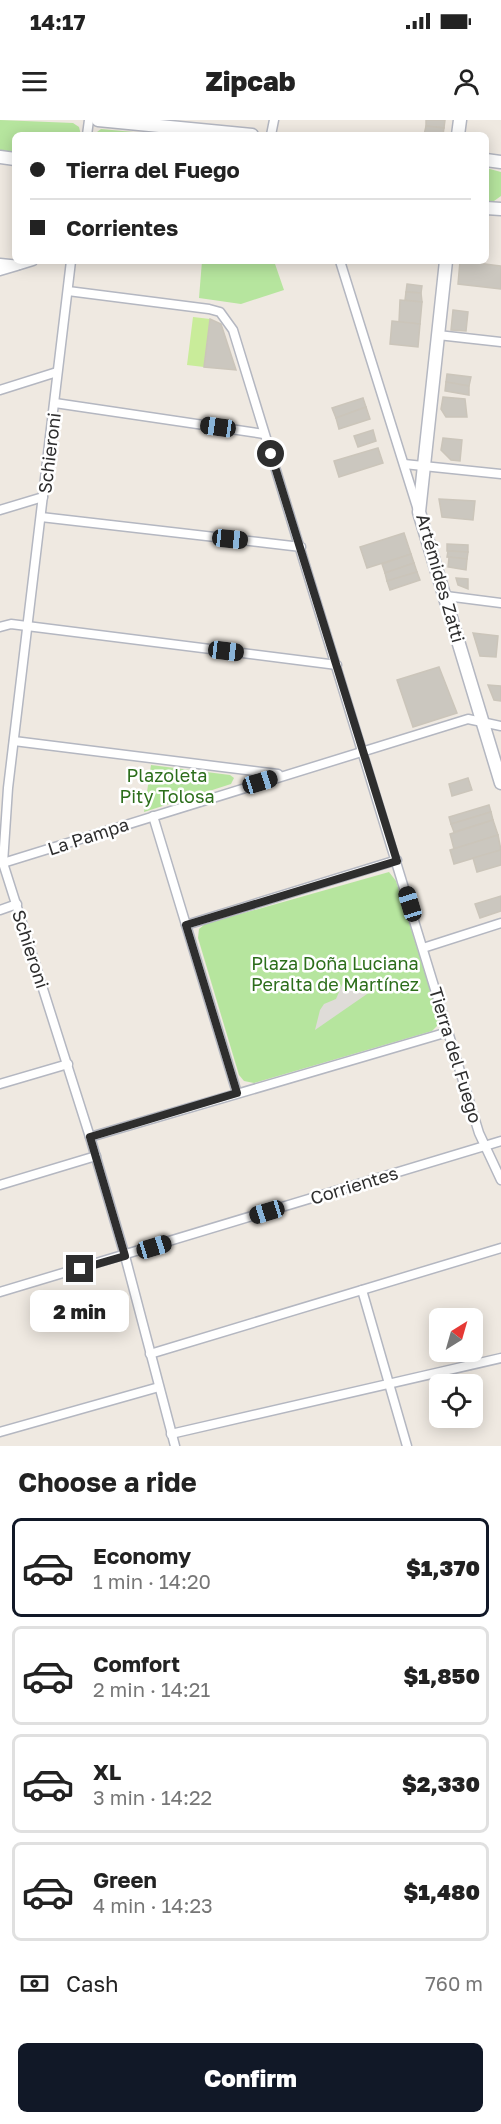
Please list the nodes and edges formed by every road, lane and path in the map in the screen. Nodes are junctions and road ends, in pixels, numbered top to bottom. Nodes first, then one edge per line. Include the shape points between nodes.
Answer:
1 (98, 120) edge
2 (221, 132) edge
3 (0, 263) edge
4 (23, 264) edge
5 (71, 264) edge
6 (341, 264) edge
7 (446, 264) edge
8 (20, 265) junction
9 (0, 271) edge
10 (68, 291) junction
11 (438, 335) junction
12 (501, 342) edge
13 (57, 372) junction
14 (0, 390) edge
15 (55, 403) junction
16 (264, 434) junction
17 (404, 464) junction
18 (424, 466) junction
19 (501, 474) edge
20 (43, 496) junction
21 (0, 510) edge
22 (419, 513) junction
23 (41, 517) junction
24 (301, 547) junction
25 (446, 596) junction
26 (501, 603) edge
27 (0, 627) edge
28 (27, 627) junction
29 (337, 665) junction
30 (483, 723) junction
31 (501, 726) edge
32 (14, 741) junction
33 (364, 752) junction
34 (282, 775) junction
35 (501, 783) edge
36 (4, 789) edge
37 (153, 816) junction
38 (397, 861) junction
39 (3, 863) junction
40 (17, 904) junction
41 (0, 910) edge
42 (501, 923) edge
43 (186, 925) junction
44 (423, 948) junction
45 (448, 1032) junction
46 (68, 1064) junction
47 (0, 1084) edge
48 (237, 1093) junction
49 (90, 1137) junction
50 (501, 1141) edge
51 (484, 1146) junction
52 (96, 1156) junction
53 (501, 1180) edge
54 (0, 1185) edge
55 (501, 1248) edge
56 (125, 1256) junction
57 (362, 1290) junction
58 (0, 1292) edge
59 (150, 1354) junction
60 (501, 1358) edge
61 (389, 1382) junction
62 (159, 1387) junction
63 (0, 1432) edge
64 (171, 1434) junction
65 (174, 1446) edge
66 (407, 1446) edge

1 - 2 main road
3 - 8 street
4 - 8 street
5 - 10 street, Schieroni
6 - 17 street
7 - 11 main road, Artémides Zatti
8 - 9 street
10 - 13 street, Schieroni
10 - 16 street, Tierra del Fuego via 220,312 234,330
11 - 12 street
11 - 18 main road, Artémides Zatti
13 - 14 street
13 - 15 street, Schieroni
15 - 16 street
15 - 20 street, Schieroni
16 - 24 street, Tierra del Fuego
17 - 18 street
17 - 22 street
18 - 19 street
18 - 22 main road, Artémides Zatti
20 - 21 street
20 - 23 street, Schieroni
22 - 25 main road, Artémides Zatti
23 - 24 street
23 - 28 street, Schieroni
24 - 29 street, Tierra del Fuego
25 - 26 street
25 - 30 main road, Artémides Zatti
27 - 28 street
28 - 29 street
28 - 32 street, Schieroni
29 - 33 street, Tierra del Fuego
30 - 31 street, La Pampa
30 - 33 street, La Pampa via 468,719
30 - 35 main road, Artémides Zatti
32 - 34 street
32 - 36 street, Schieroni
33 - 34 street, La Pampa
33 - 38 street, Tierra del Fuego
34 - 37 street, La Pampa
36 - 39 street, Schieroni
37 - 39 street, La Pampa
37 - 43 street
38 - 43 street
38 - 44 street, Tierra del Fuego
39 - 40 street, Schieroni
40 - 41 street
40 - 46 street, Schieroni
42 - 44 street
43 - 48 street
44 - 45 street, Tierra del Fuego
45 - 48 street
45 - 51 street, Tierra del Fuego
46 - 47 street
46 - 49 street, Schieroni
48 - 49 street
49 - 52 street, Schieroni
50 - 51 street, Corrientes
51 - 53 street, Tierra del Fuego
51 - 56 street, Corrientes
52 - 54 street
52 - 56 street, Schieroni
55 - 57 street
56 - 58 street, Corrientes
56 - 59 street, Schieroni
57 - 59 street
57 - 61 street
59 - 62 street, Schieroni
60 - 61 street
61 - 64 street
61 - 66 street
62 - 63 street
62 - 64 street, Schieroni
64 - 65 street, Schieroni

